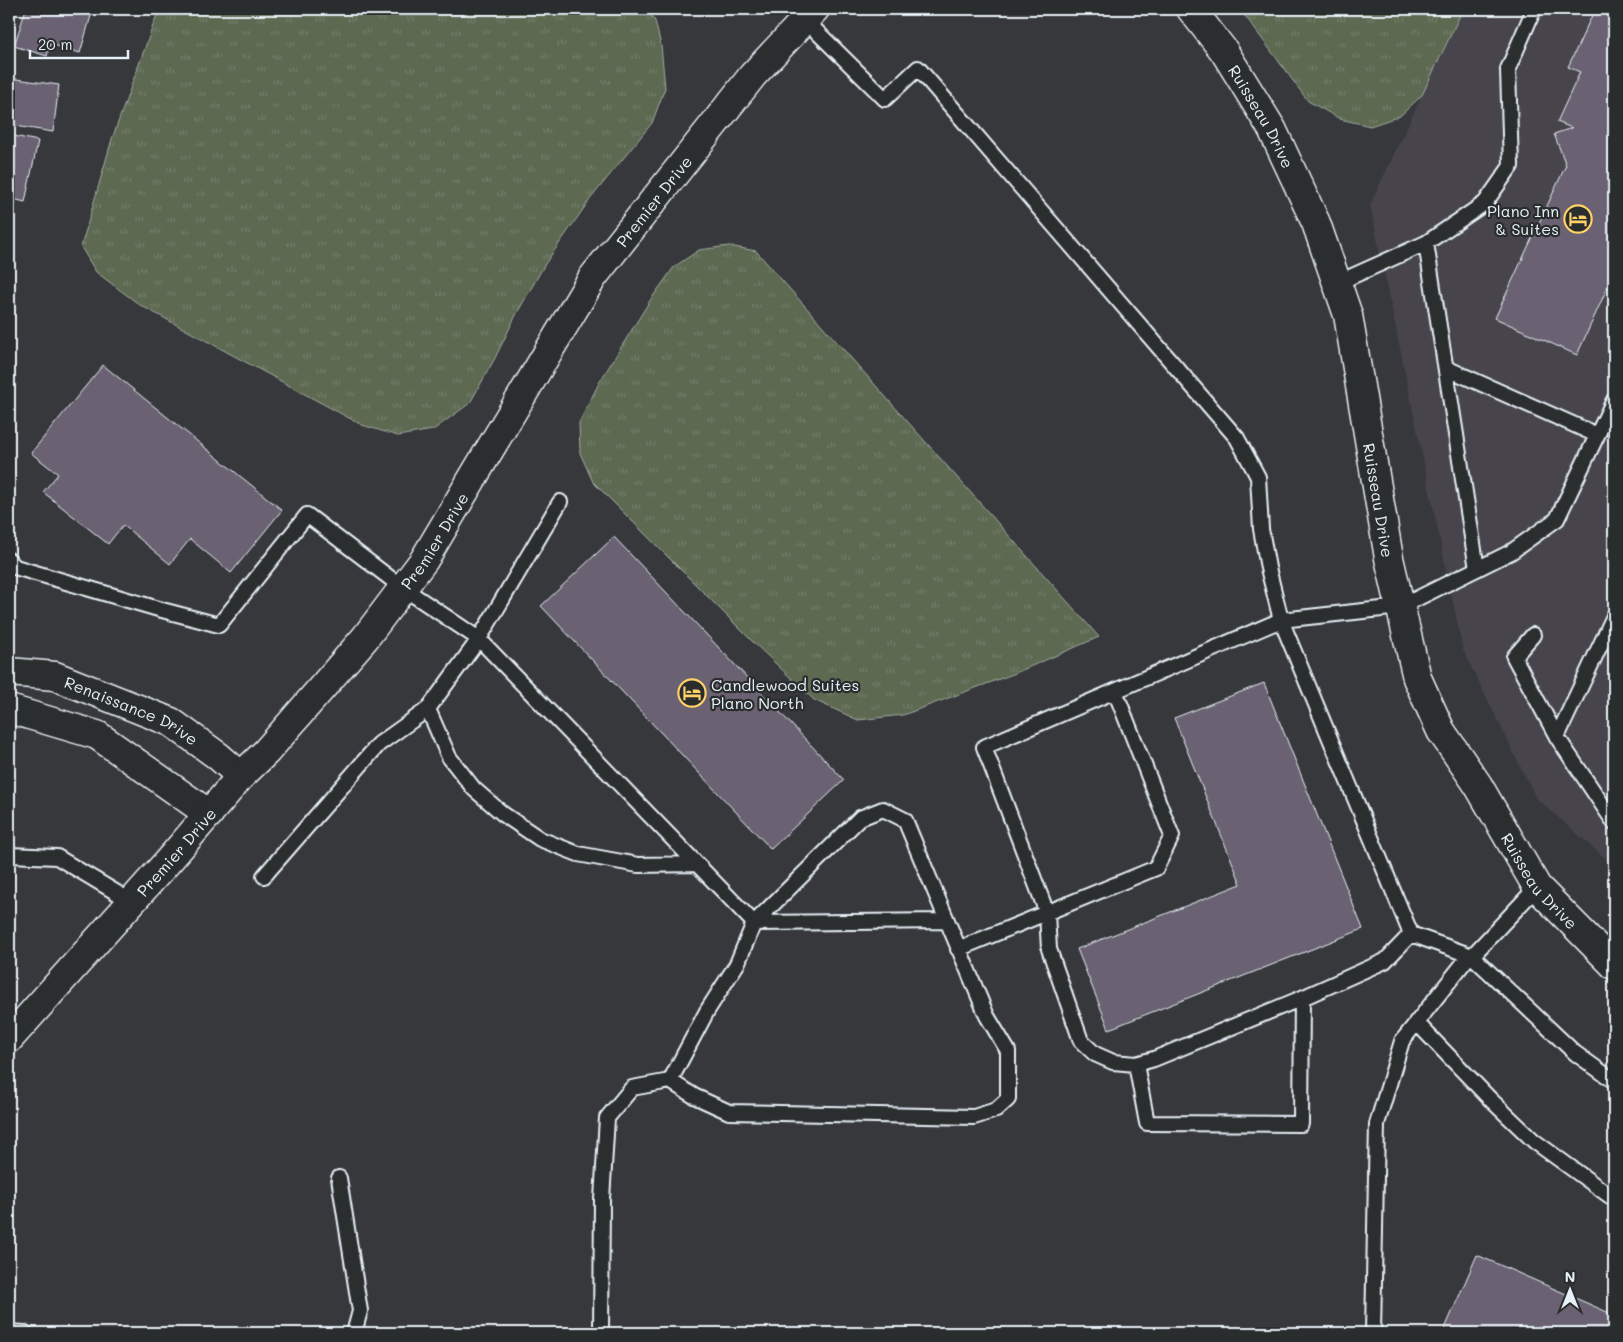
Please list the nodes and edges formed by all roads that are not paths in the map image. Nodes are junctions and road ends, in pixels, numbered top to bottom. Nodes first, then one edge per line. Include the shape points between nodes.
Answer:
1 (1191, 9) edge
2 (1534, 9) edge
3 (810, 14) edge
4 (1426, 243) junction
5 (1337, 283) junction
6 (1446, 368) junction
7 (1614, 400) edge
8 (1597, 435) junction
9 (560, 502) dead end
10 (9, 560) edge
11 (1477, 569) junction
12 (403, 588) junction
13 (1400, 607) junction
14 (1614, 616) edge
15 (1281, 620) junction
16 (1533, 635) dead end
17 (479, 639) junction
18 (9, 672) edge
19 (1115, 691) junction
20 (9, 709) edge
21 (428, 709) junction
22 (1558, 737) junction
23 (241, 776) junction
24 (209, 814) junction
25 (1614, 822) edge
26 (9, 855) edge
27 (697, 864) junction
28 (264, 876) dead end
29 (1537, 887) junction
30 (132, 902) junction
31 (1047, 913) junction
32 (946, 921) junction
33 (754, 923) junction
34 (1411, 934) junction
35 (958, 949) junction
36 (1472, 956) junction
37 (1614, 965) edge
38 (1302, 998) junction
39 (1416, 1022) junction
40 (13, 1028) edge
41 (1136, 1064) junction
42 (670, 1081) junction
43 (1614, 1081) edge
44 (339, 1178) dead end
45 (1614, 1199) edge
46 (9, 1332) edge
47 (25, 1333) edge
48 (354, 1333) edge
49 (601, 1333) edge
50 (1373, 1333) edge

1 - 5 street, Ruisseau Drive via 1224,51 1272,128 1316,223
2 - 4 lane via 1508,69 1511,166 1486,203
3 - 12 street, Premier Drive via 753,75 593,277 424,560
3 - 15 lane via 885,99 918,68 1237,438 1258,477 1261,529
4 - 5 lane
4 - 6 lane
5 - 13 street, Ruisseau Drive via 1348,315
6 - 8 lane
6 - 11 lane
7 - 8 lane
8 - 11 lane via 1557,519 1511,552
9 - 17 lane
10 - 12 lane via 15,567 219,625 307,515
11 - 13 lane
12 - 17 lane
12 - 23 street, Premier Drive via 347,660
13 - 15 lane
13 - 29 street, Ruisseau Drive via 1417,678 1441,731 1478,785
14 - 22 lane
15 - 19 lane
15 - 34 lane
16 - 22 lane via 1514,657
17 - 21 lane
17 - 27 lane
18 - 23 street, Renaissance Drive via 55,676 171,722
19 - 31 lane via 1172,836 1156,868
19 - 31 lane via 984,746
20 - 24 street via 97,735
21 - 27 lane via 449,757 474,789 503,814 540,838 578,854 638,865
21 - 28 lane via 379,744
22 - 25 lane
23 - 24 street, Premier Drive
24 - 30 street, Premier Drive
26 - 30 lane via 57,857
27 - 33 lane
29 - 36 lane
29 - 37 street, Ruisseau Drive
30 - 40 street, Premier Drive
31 - 35 lane
31 - 41 lane via 1049,949 1081,1041 1095,1054 1113,1062
32 - 33 lane
32 - 33 lane via 905,820 883,810 860,818
32 - 35 lane
33 - 42 lane via 738,964 707,1011
34 - 36 lane
34 - 38 lane via 1385,961
35 - 42 lane via 987,1016 1008,1051 1008,1099 996,1110 974,1117 729,1112
36 - 39 lane
36 - 43 lane via 1575,1053
38 - 41 lane
38 - 41 lane via 1301,1124 1148,1122
39 - 45 lane via 1534,1141
39 - 50 lane via 1402,1041 1377,1124
42 - 49 lane via 632,1088 607,1118 602,1200
44 - 48 lane via 360,1311
46 - 47 lane

